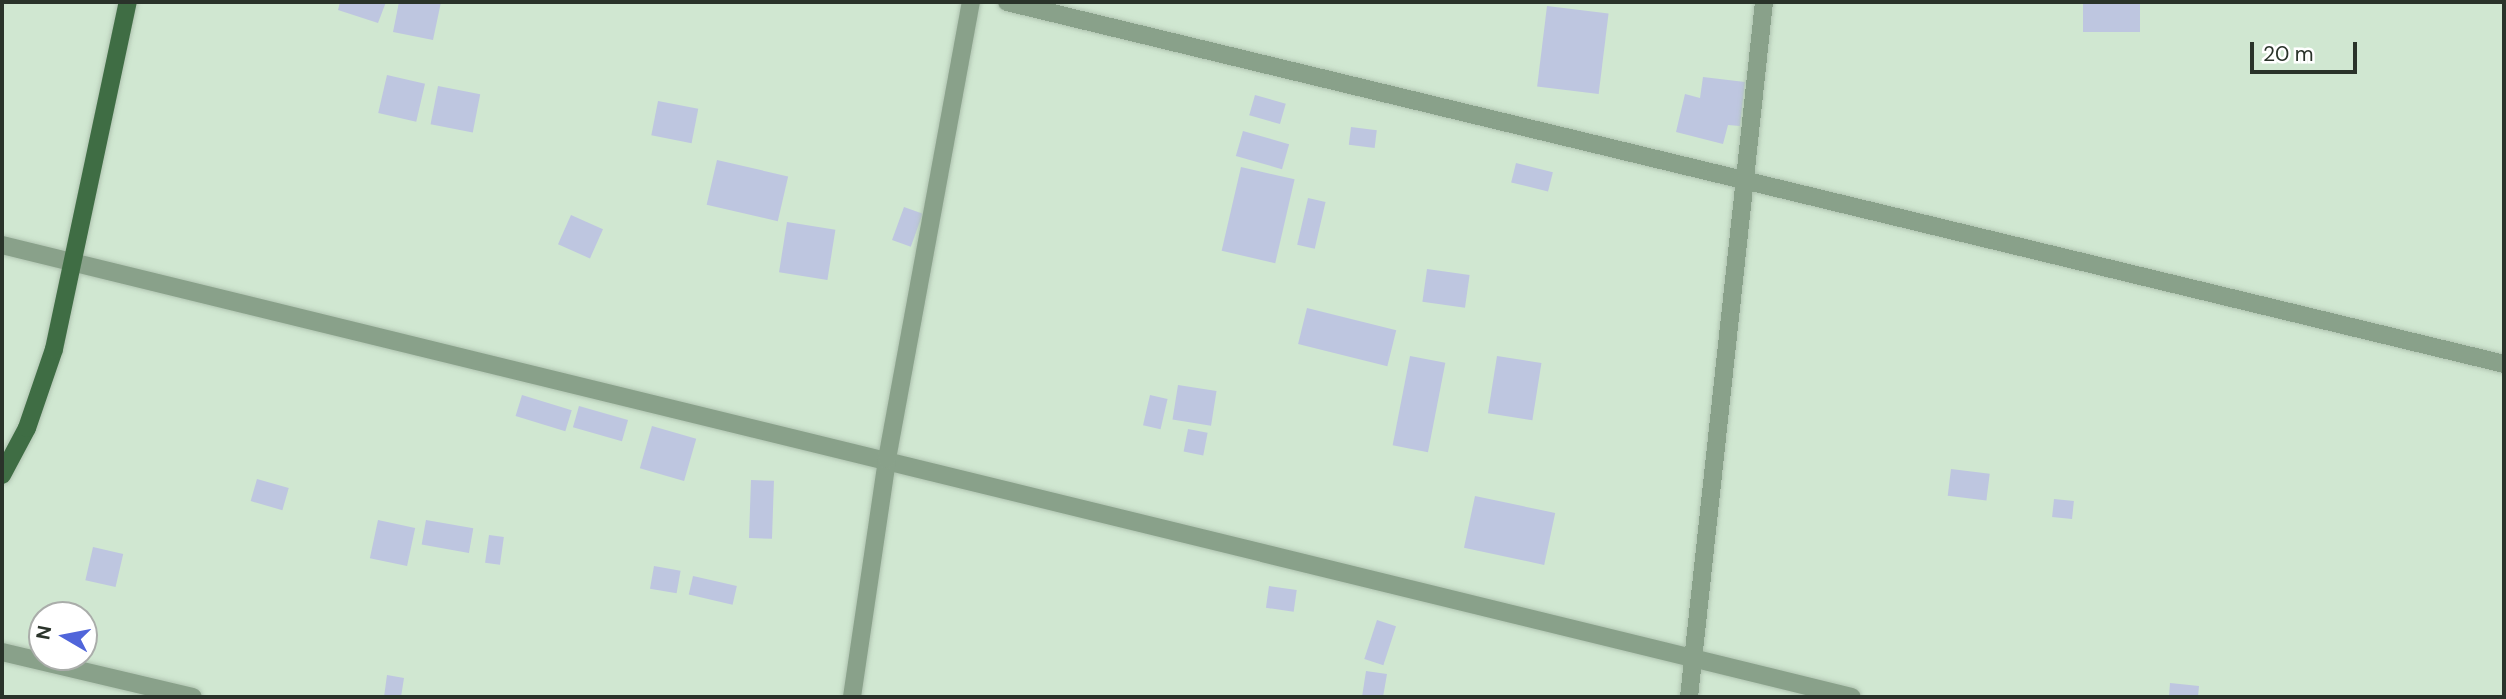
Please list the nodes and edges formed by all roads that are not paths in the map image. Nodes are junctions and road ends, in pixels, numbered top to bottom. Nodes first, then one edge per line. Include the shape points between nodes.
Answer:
1 (128, 2) edge
2 (971, 2) edge
3 (1007, 2) edge
4 (1763, 2) edge
5 (1746, 180) junction
6 (2, 245) edge
7 (74, 262) junction
8 (2504, 364) edge
9 (887, 459) junction
10 (2, 475) edge
11 (2, 654) edge
12 (1693, 658) junction
13 (193, 697) edge
14 (852, 697) edge
15 (1689, 697) edge
16 (1853, 697) edge

1 - 7 main road
2 - 9 street
3 - 5 street
4 - 5 street
5 - 8 street
5 - 12 street
6 - 7 street
7 - 9 street
7 - 10 main road via 54,349 27,428
9 - 12 street
9 - 14 street
11 - 13 street
12 - 15 street
12 - 16 street

